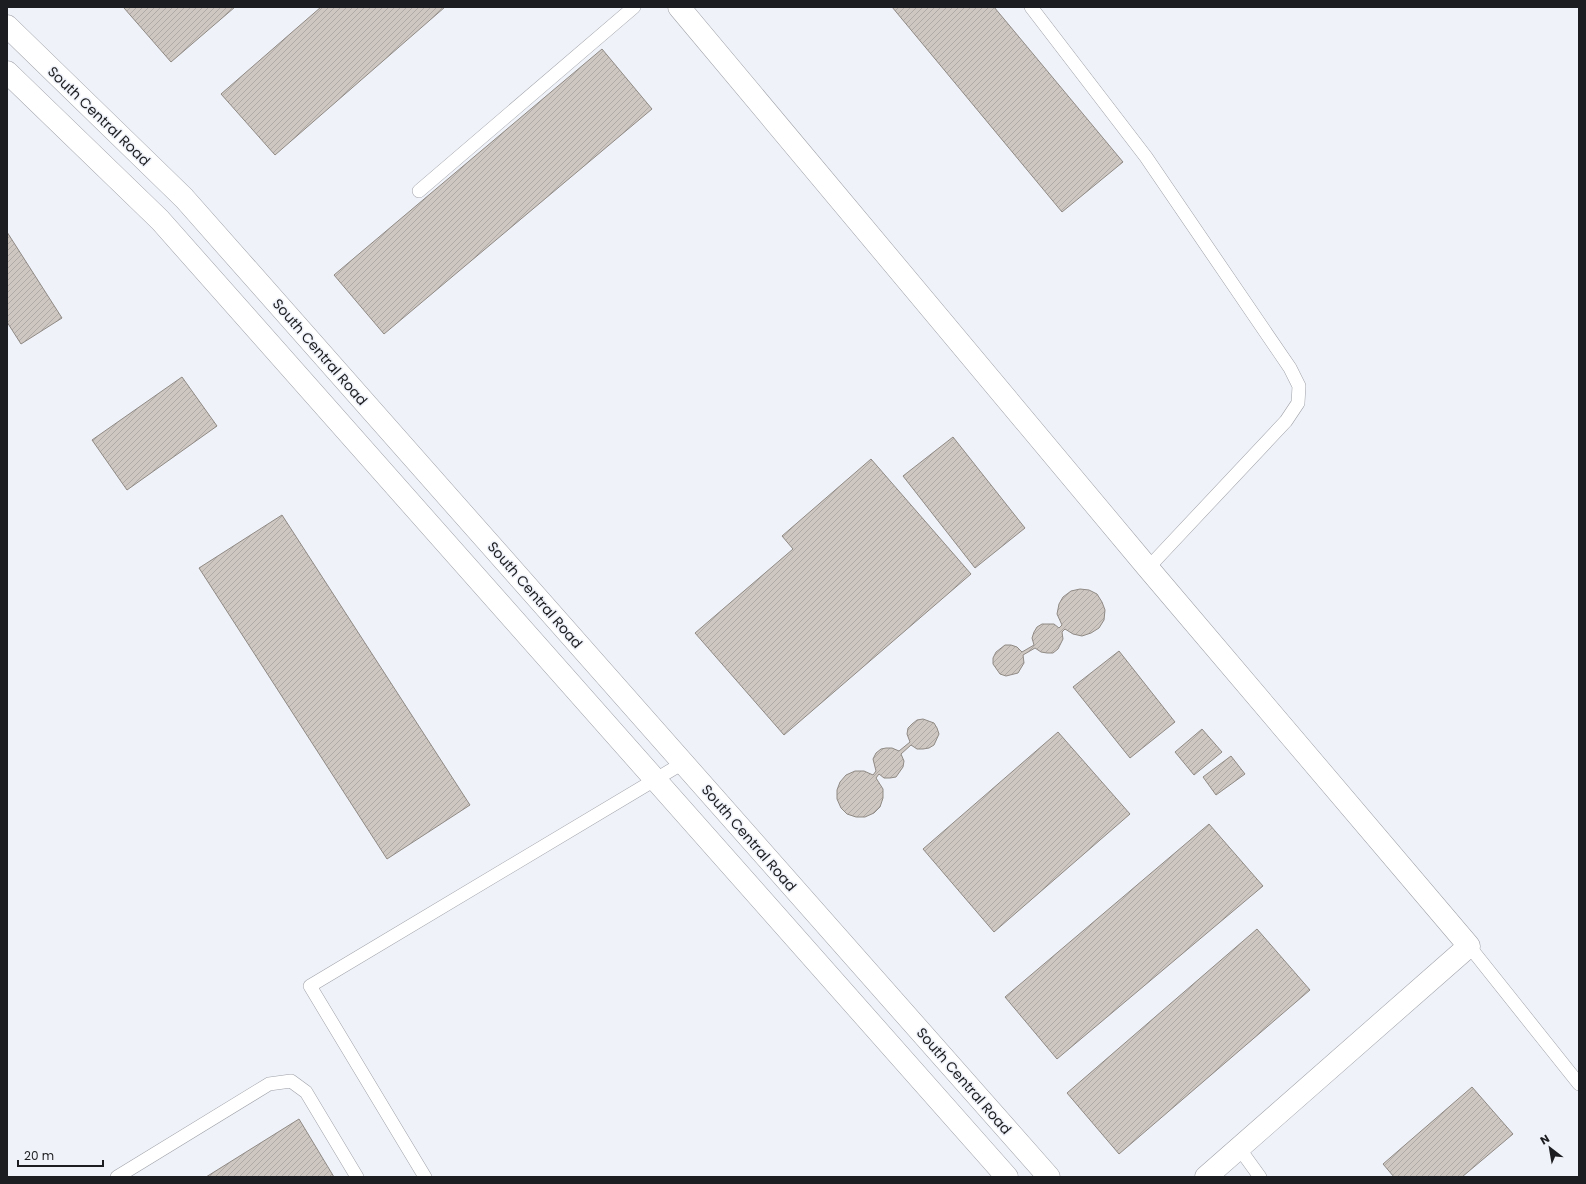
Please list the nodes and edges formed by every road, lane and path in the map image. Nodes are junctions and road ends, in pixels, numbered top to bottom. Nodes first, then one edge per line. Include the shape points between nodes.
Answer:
1 (634, 7) edge
2 (679, 7) edge
3 (1031, 7) edge
4 (7, 26) edge
5 (7, 72) edge
6 (419, 191) dead end
7 (1148, 568) junction
8 (683, 762) junction
9 (655, 779) junction
10 (1469, 946) junction
11 (1579, 1084) edge
12 (1239, 1148) junction
13 (117, 1177) edge
14 (358, 1177) edge
15 (425, 1177) edge
16 (1007, 1177) edge
17 (1049, 1177) edge
18 (1206, 1177) edge
19 (1260, 1177) edge

1 - 6 lane
2 - 7 street
3 - 7 lane via 1146,158 1290,368 1299,386 1298,403 1286,421
4 - 8 street, South Central Road via 184,198
5 - 9 street via 160,220
7 - 10 street
8 - 9 lane
8 - 17 street, South Central Road
9 - 15 lane via 310,986
9 - 16 street
10 - 11 lane
10 - 12 street
12 - 18 street
12 - 19 lane
13 - 14 lane via 269,1084 291,1081 306,1092

